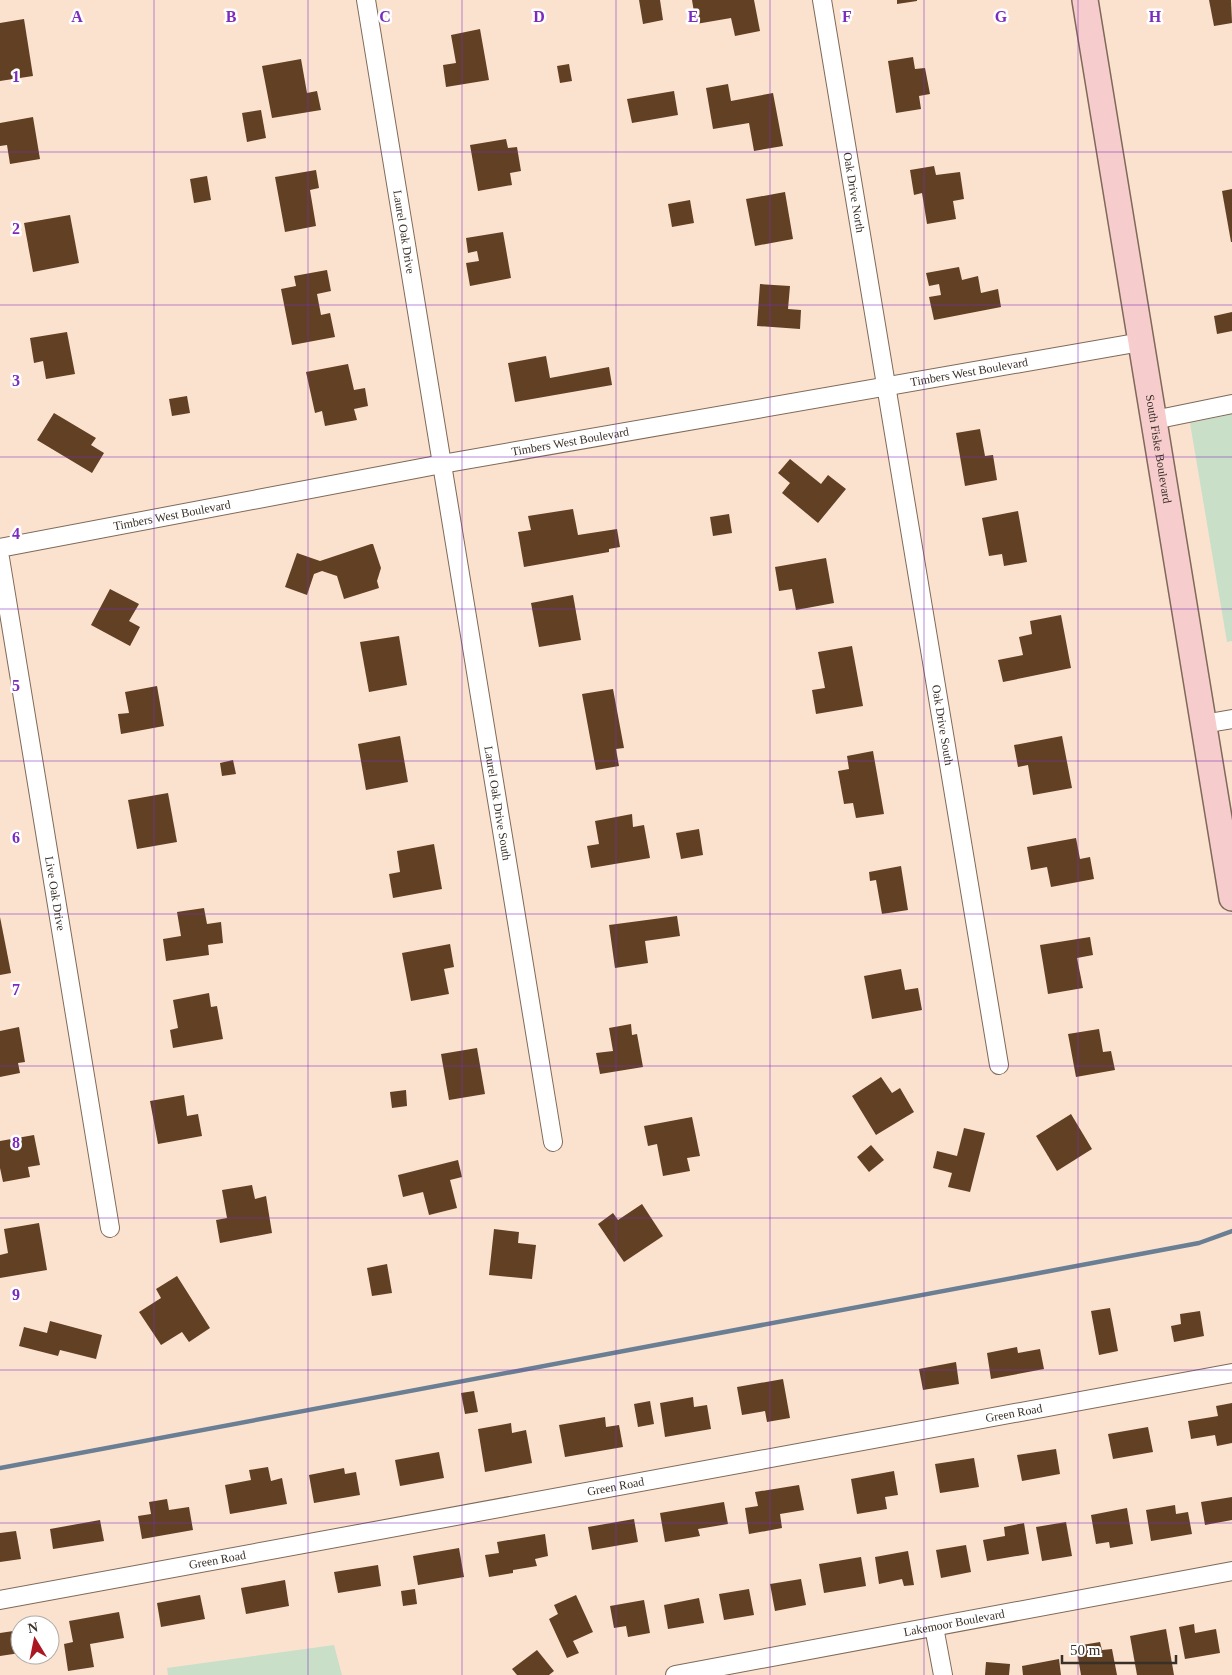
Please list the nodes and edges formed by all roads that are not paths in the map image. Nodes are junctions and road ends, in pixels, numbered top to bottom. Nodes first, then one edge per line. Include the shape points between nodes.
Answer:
1 (366, 0) edge
2 (822, 0) edge
3 (1085, 0) edge
4 (1141, 342) junction
5 (886, 385) junction
6 (1232, 404) edge
7 (1154, 420) junction
8 (442, 464) junction
9 (0, 548) edge
10 (0, 558) edge
11 (1232, 719) edge
12 (1203, 724) junction
13 (1232, 898) edge
14 (999, 1064) dead end
15 (553, 1142) dead end
16 (110, 1228) dead end
17 (1232, 1373) edge
18 (1232, 1571) edge
19 (0, 1600) edge
20 (934, 1627) junction
21 (686, 1674) edge
22 (943, 1675) edge

1 - 8 street, Laurel Oak Drive
2 - 5 street, Oak Drive North
3 - 4 main road, South Fiske Boulevard
4 - 5 street, Timbers West Boulevard
4 - 7 main road, South Fiske Boulevard
5 - 8 street, Timbers West Boulevard
5 - 14 street, Oak Drive South
6 - 7 street
7 - 12 main road, South Fiske Boulevard
8 - 9 street, Timbers West Boulevard
8 - 15 street, Laurel Oak Drive South
10 - 16 street, Live Oak Drive
11 - 12 street
12 - 13 main road, South Fiske Boulevard
17 - 19 street, Green Road
18 - 20 street, Lakemoor Boulevard
20 - 21 street, Lakemoor Boulevard
20 - 22 street

